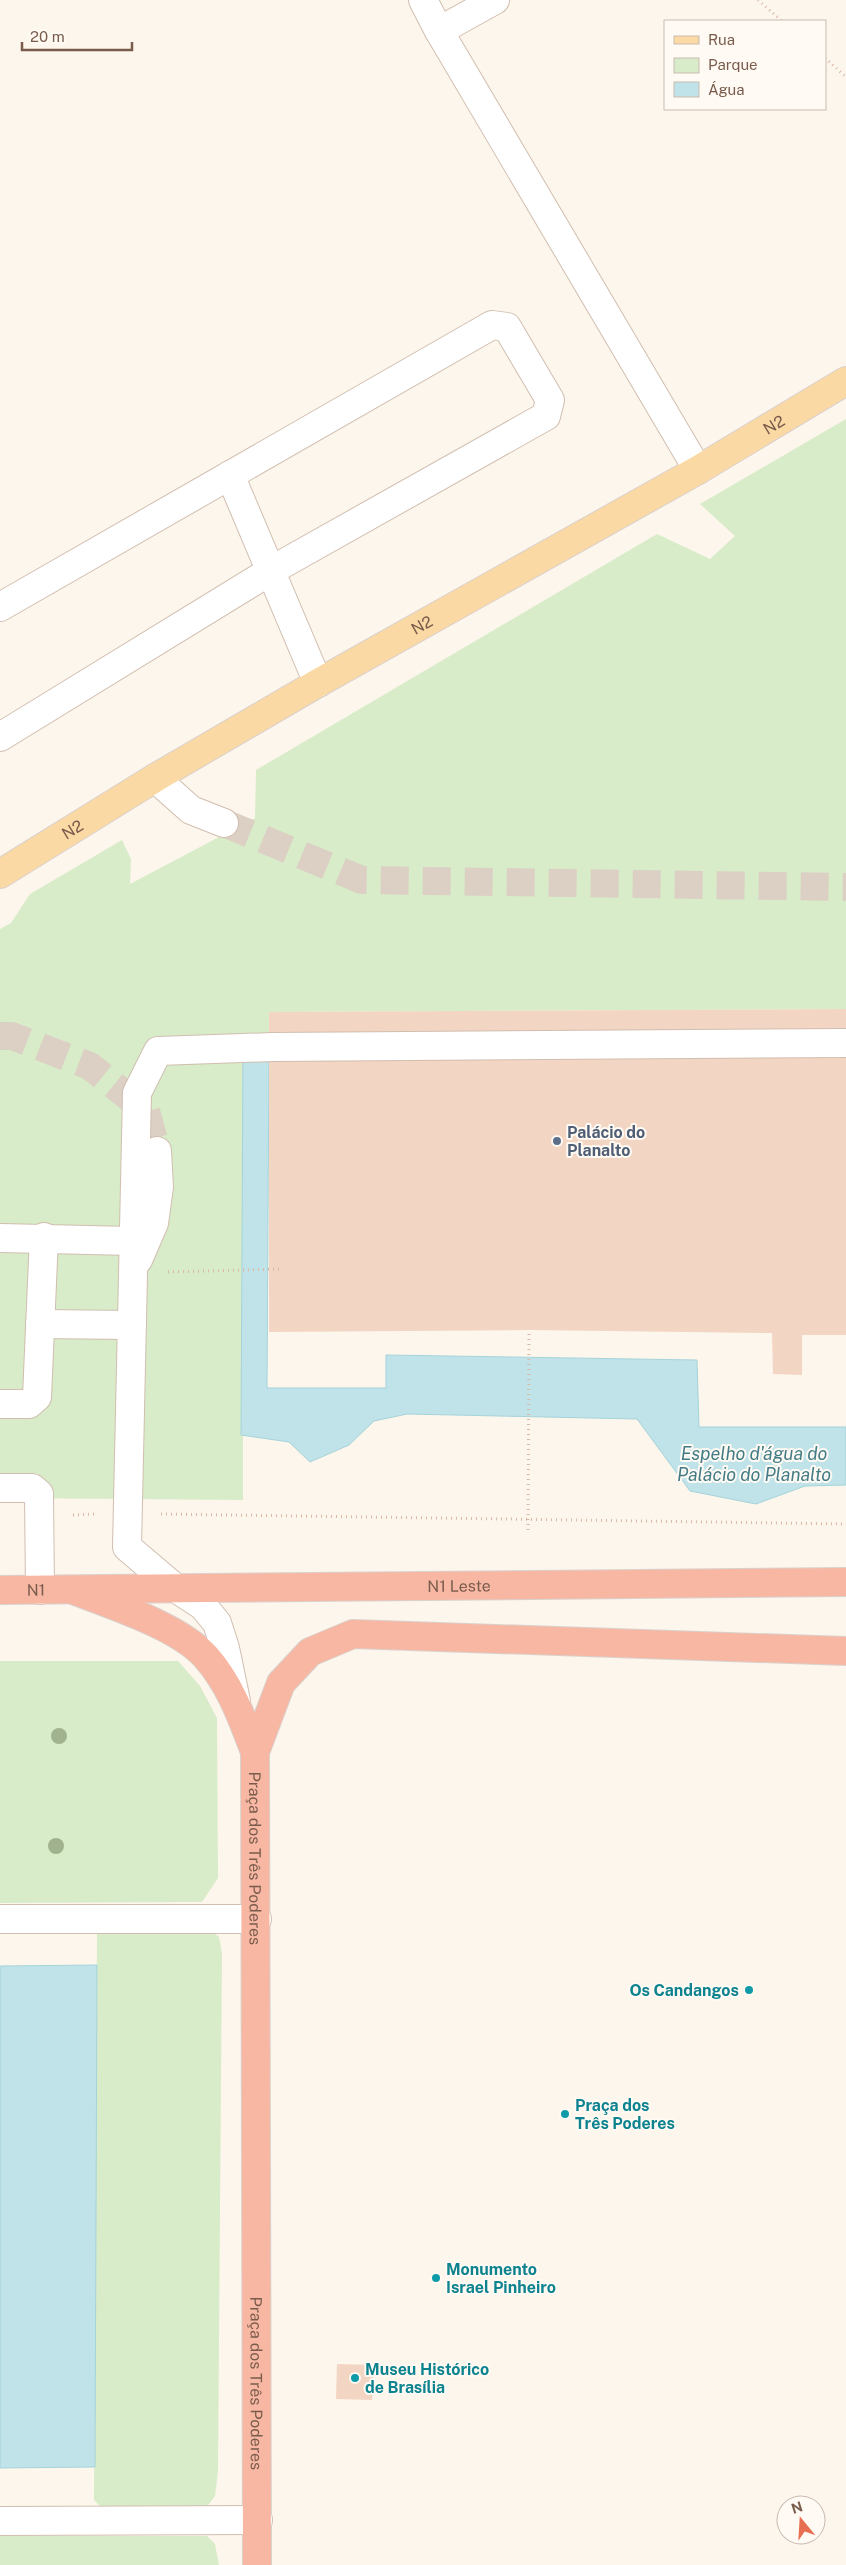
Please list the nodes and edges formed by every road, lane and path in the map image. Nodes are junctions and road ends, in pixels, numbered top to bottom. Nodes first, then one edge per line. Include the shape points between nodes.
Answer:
1 (423, 0) edge
2 (495, 0) edge
3 (758, 0) edge
4 (781, 20) edge
5 (439, 31) junction
6 (826, 59) edge
7 (846, 77) edge
8 (846, 381) edge
9 (698, 470) junction
10 (230, 475) junction
11 (272, 570) junction
12 (0, 607) edge
13 (318, 683) junction
14 (0, 737) edge
15 (155, 778) junction
16 (224, 823) tunnel mouth
17 (0, 874) edge
18 (846, 1044) edge
19 (157, 1151) tunnel mouth
20 (44, 1237) junction
21 (0, 1238) edge
22 (133, 1241) junction
23 (280, 1269) dead end
24 (132, 1273) junction
25 (40, 1324) junction
26 (132, 1325) junction
27 (529, 1330) dead end
28 (0, 1404) edge
29 (0, 1488) edge
30 (128, 1514) junction
31 (39, 1515) junction
32 (846, 1524) edge
33 (528, 1530) dead end
34 (846, 1582) edge
35 (174, 1587) junction
36 (0, 1590) edge
37 (40, 1590) junction
38 (73, 1590) junction
39 (846, 1651) edge
40 (237, 1702) junction
41 (255, 1752) junction
42 (0, 1919) edge
43 (257, 1919) junction
44 (258, 2520) junction
45 (0, 2521) edge
46 (258, 2565) edge

1 - 5 lane
2 - 5 lane
3 - 4 path
5 - 9 lane
6 - 7 path
8 - 9 main road, N2
9 - 13 main road, N2
10 - 11 lane
10 - 11 lane via 492,325 507,326 550,400 546,416
10 - 12 lane
11 - 13 lane
11 - 14 lane
13 - 15 main road, N2
15 - 16 lane via 191,810
15 - 17 main road, N2
18 - 22 lane via 273,1047 158,1051 137,1093
19 - 24 lane via 159,1187 154,1222
20 - 21 lane
20 - 22 lane
20 - 25 lane
22 - 24 lane
23 - 24 path
24 - 26 lane
25 - 26 lane
25 - 28 lane via 37,1397 29,1404
26 - 30 lane
27 - 33 path, bridge
29 - 31 lane via 32,1488 38,1494
30 - 31 path
30 - 32 path
30 - 35 lane via 127,1547
31 - 37 lane
34 - 35 highway, N1 Leste
35 - 38 highway, N1 Leste
35 - 40 lane via 203,1606 217,1623
36 - 37 highway, N1
37 - 38 highway, N1
38 - 40 highway via 180,1636 205,1656
39 - 41 highway via 353,1634 310,1652 281,1683
40 - 41 highway
41 - 43 highway, Praça dos Três Poderes
42 - 43 lane
43 - 44 highway, Praça dos Três Poderes
44 - 45 lane
44 - 46 highway, Praça dos Três Poderes

